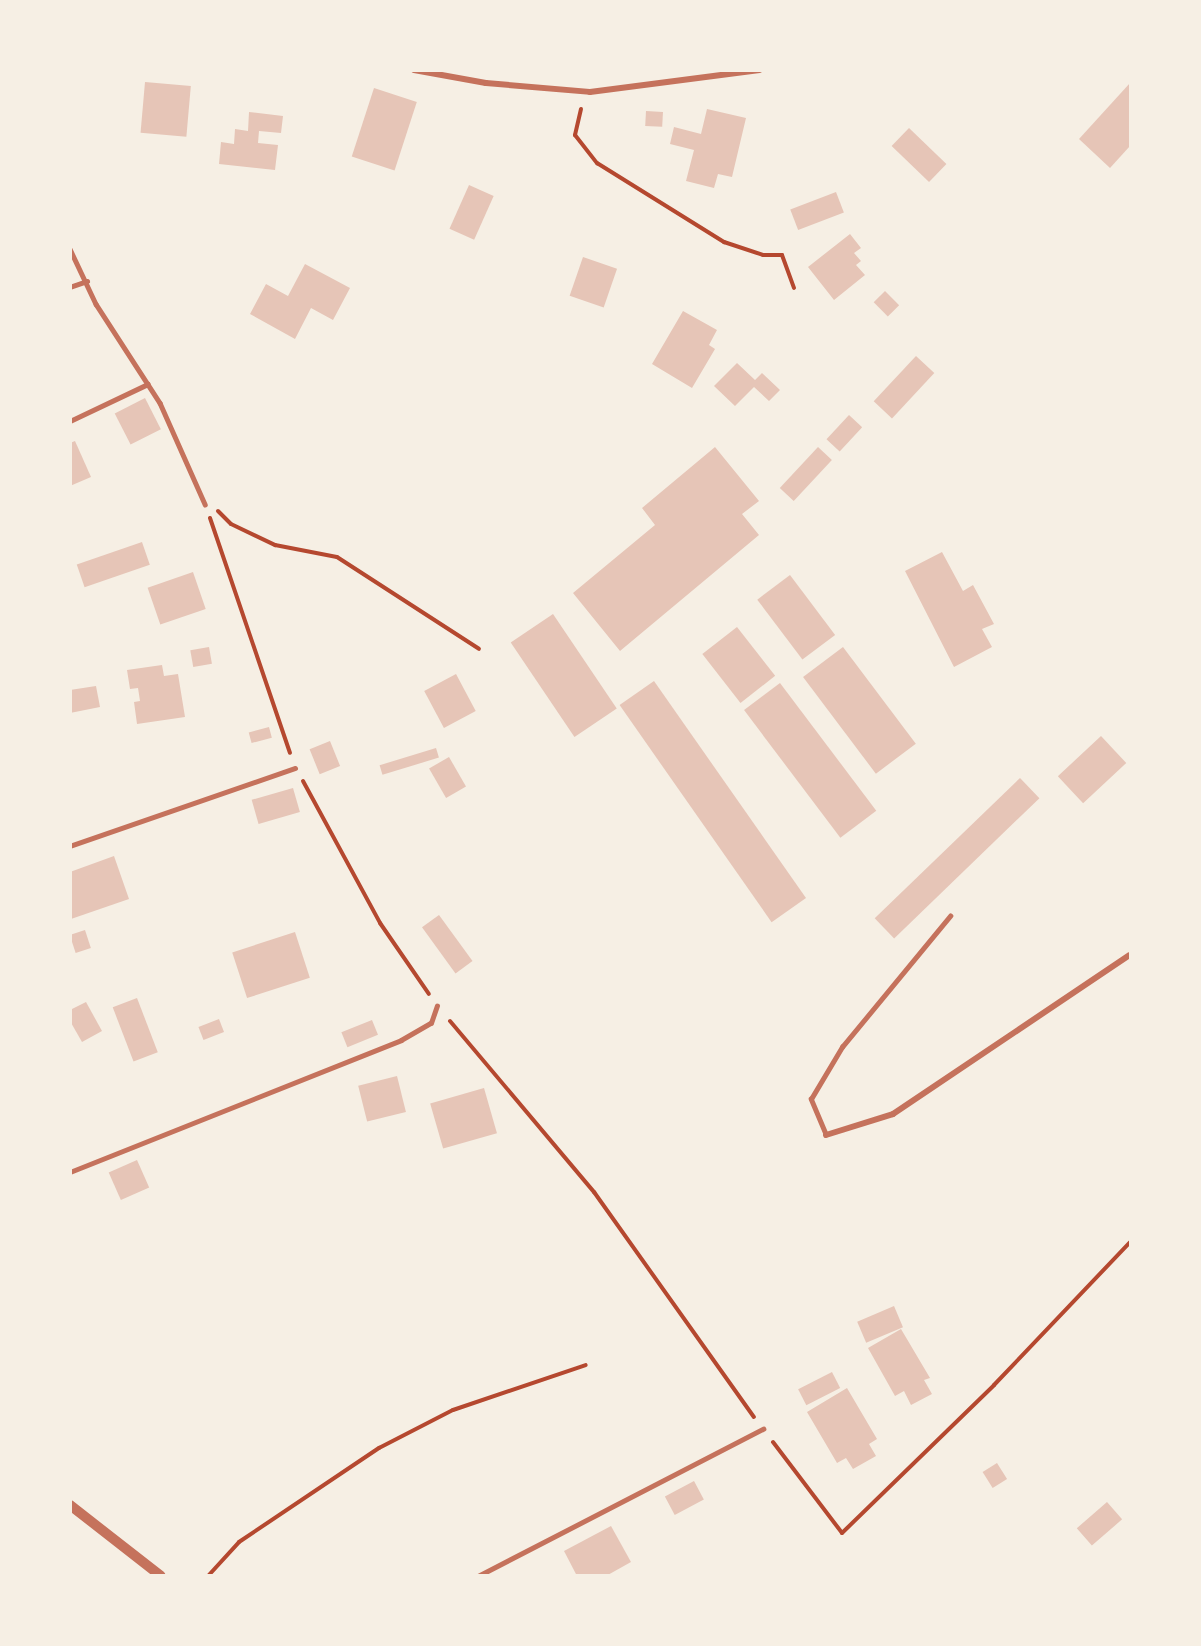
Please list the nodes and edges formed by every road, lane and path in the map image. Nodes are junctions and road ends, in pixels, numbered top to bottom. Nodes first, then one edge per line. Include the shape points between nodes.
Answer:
1 (414, 70) edge
2 (760, 70) edge
3 (590, 92) junction
4 (70, 249) edge
5 (87, 281) junction
6 (70, 287) edge
7 (794, 288) dead end
8 (148, 384) junction
9 (70, 421) edge
10 (205, 504) joint
11 (479, 649) dead end
12 (295, 768) dead end
13 (70, 846) edge
14 (950, 916) dead end
15 (1131, 955) edge
16 (437, 1006) joint
17 (826, 1135) joint
18 (70, 1172) edge
19 (1131, 1242) edge
20 (586, 1365) dead end
21 (763, 1429) junction
22 (70, 1505) edge
23 (160, 1575) edge
24 (208, 1575) edge
25 (478, 1575) edge

1 - 3 street via 486,83
2 - 3 street
3 - 7 path via 578,114 575,135 597,163 724,242 763,255 782,255
4 - 5 lane
5 - 6 lane
5 - 8 lane via 96,304
8 - 9 lane
8 - 10 lane
10 - 11 path via 231,524 275,545 337,557
12 - 13 lane
14 - 17 lane via 842,1047 811,1099
15 - 17 street via 893,1114
16 - 18 lane via 431,1023 400,1040
16 - 21 path via 594,1192
19 - 21 path via 994,1385 842,1533
20 - 24 path via 453,1410 378,1448 239,1542
21 - 25 lane
22 - 23 street

